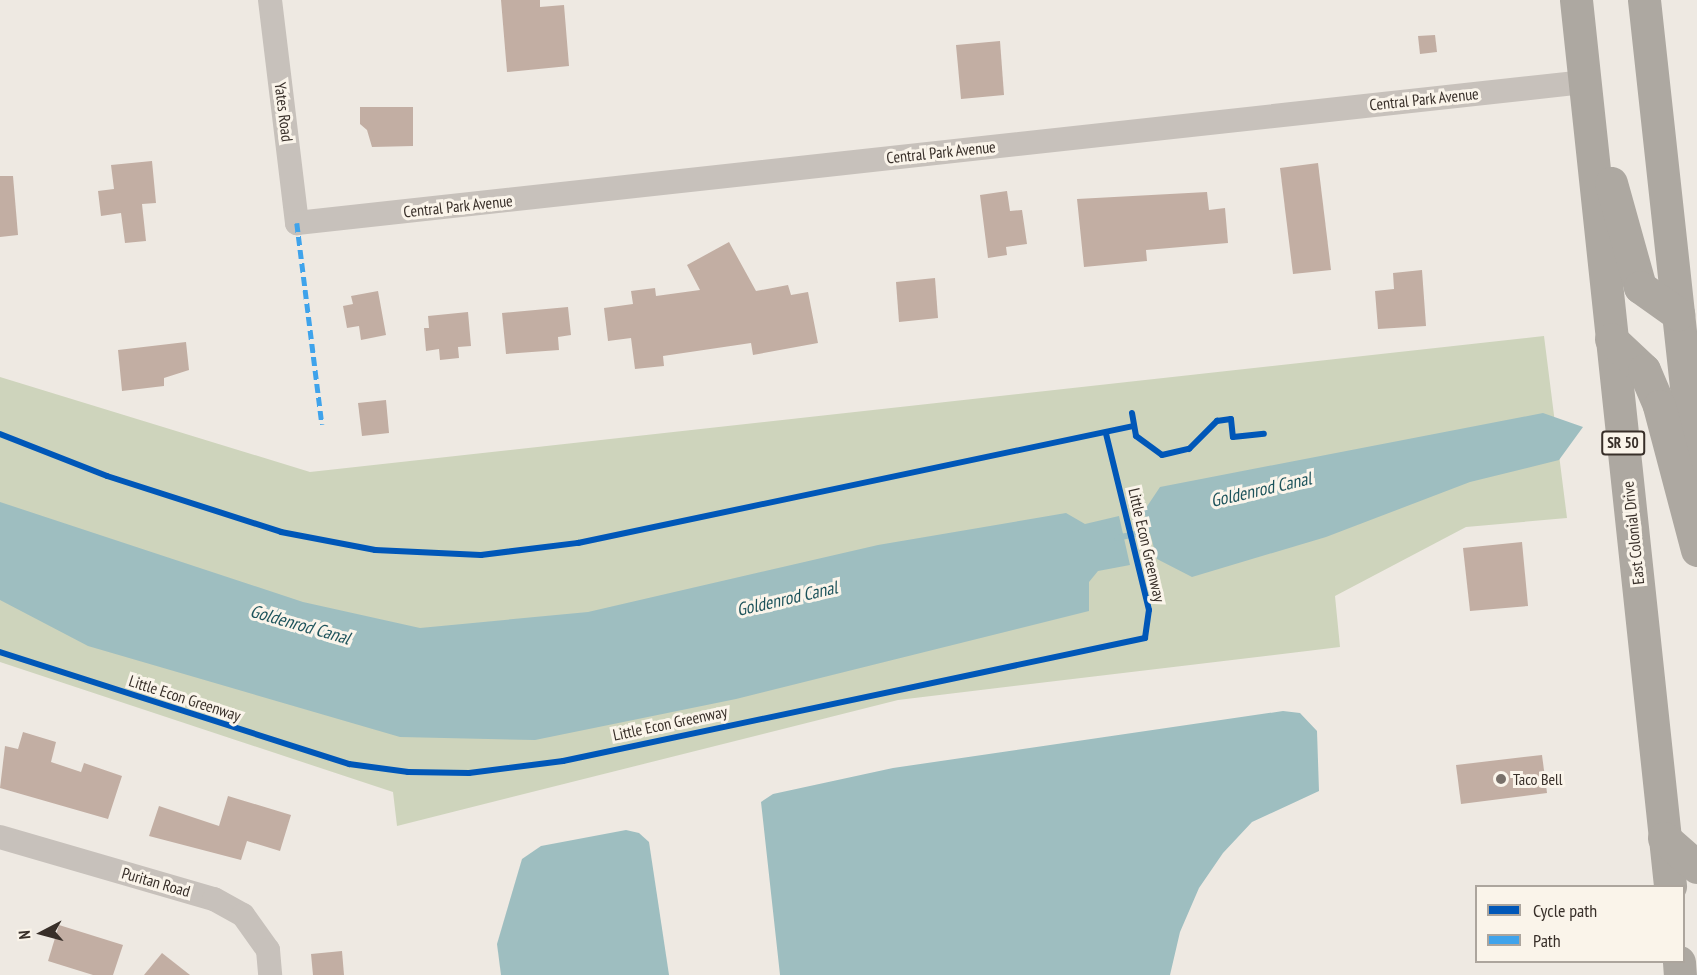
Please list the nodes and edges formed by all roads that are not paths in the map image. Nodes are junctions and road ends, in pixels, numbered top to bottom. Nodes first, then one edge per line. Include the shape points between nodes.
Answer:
1 (270, 0) edge
2 (1576, 0) edge
3 (1644, 0) edge
4 (1585, 82) junction
5 (297, 223) joint
6 (1678, 314) junction
7 (1611, 339) junction
8 (1697, 491) edge
9 (1697, 550) edge
10 (0, 837) edge
11 (1664, 838) junction
12 (1697, 867) edge
13 (1670, 885) edge
14 (270, 975) edge

1 - 5 street, Yates Road
2 - 4 highway, East Colonial Drive / SR 50
3 - 6 highway
4 - 5 street, Central Park Avenue
4 - 6 highway via 1640,287
4 - 7 highway, East Colonial Drive / SR 50
6 - 8 highway
7 - 9 highway via 1644,370 1659,406
7 - 11 highway, East Colonial Drive / SR 50
10 - 14 street, Puritan Road via 214,899 243,915 268,950
11 - 12 highway
11 - 13 highway, East Colonial Drive / SR 50

